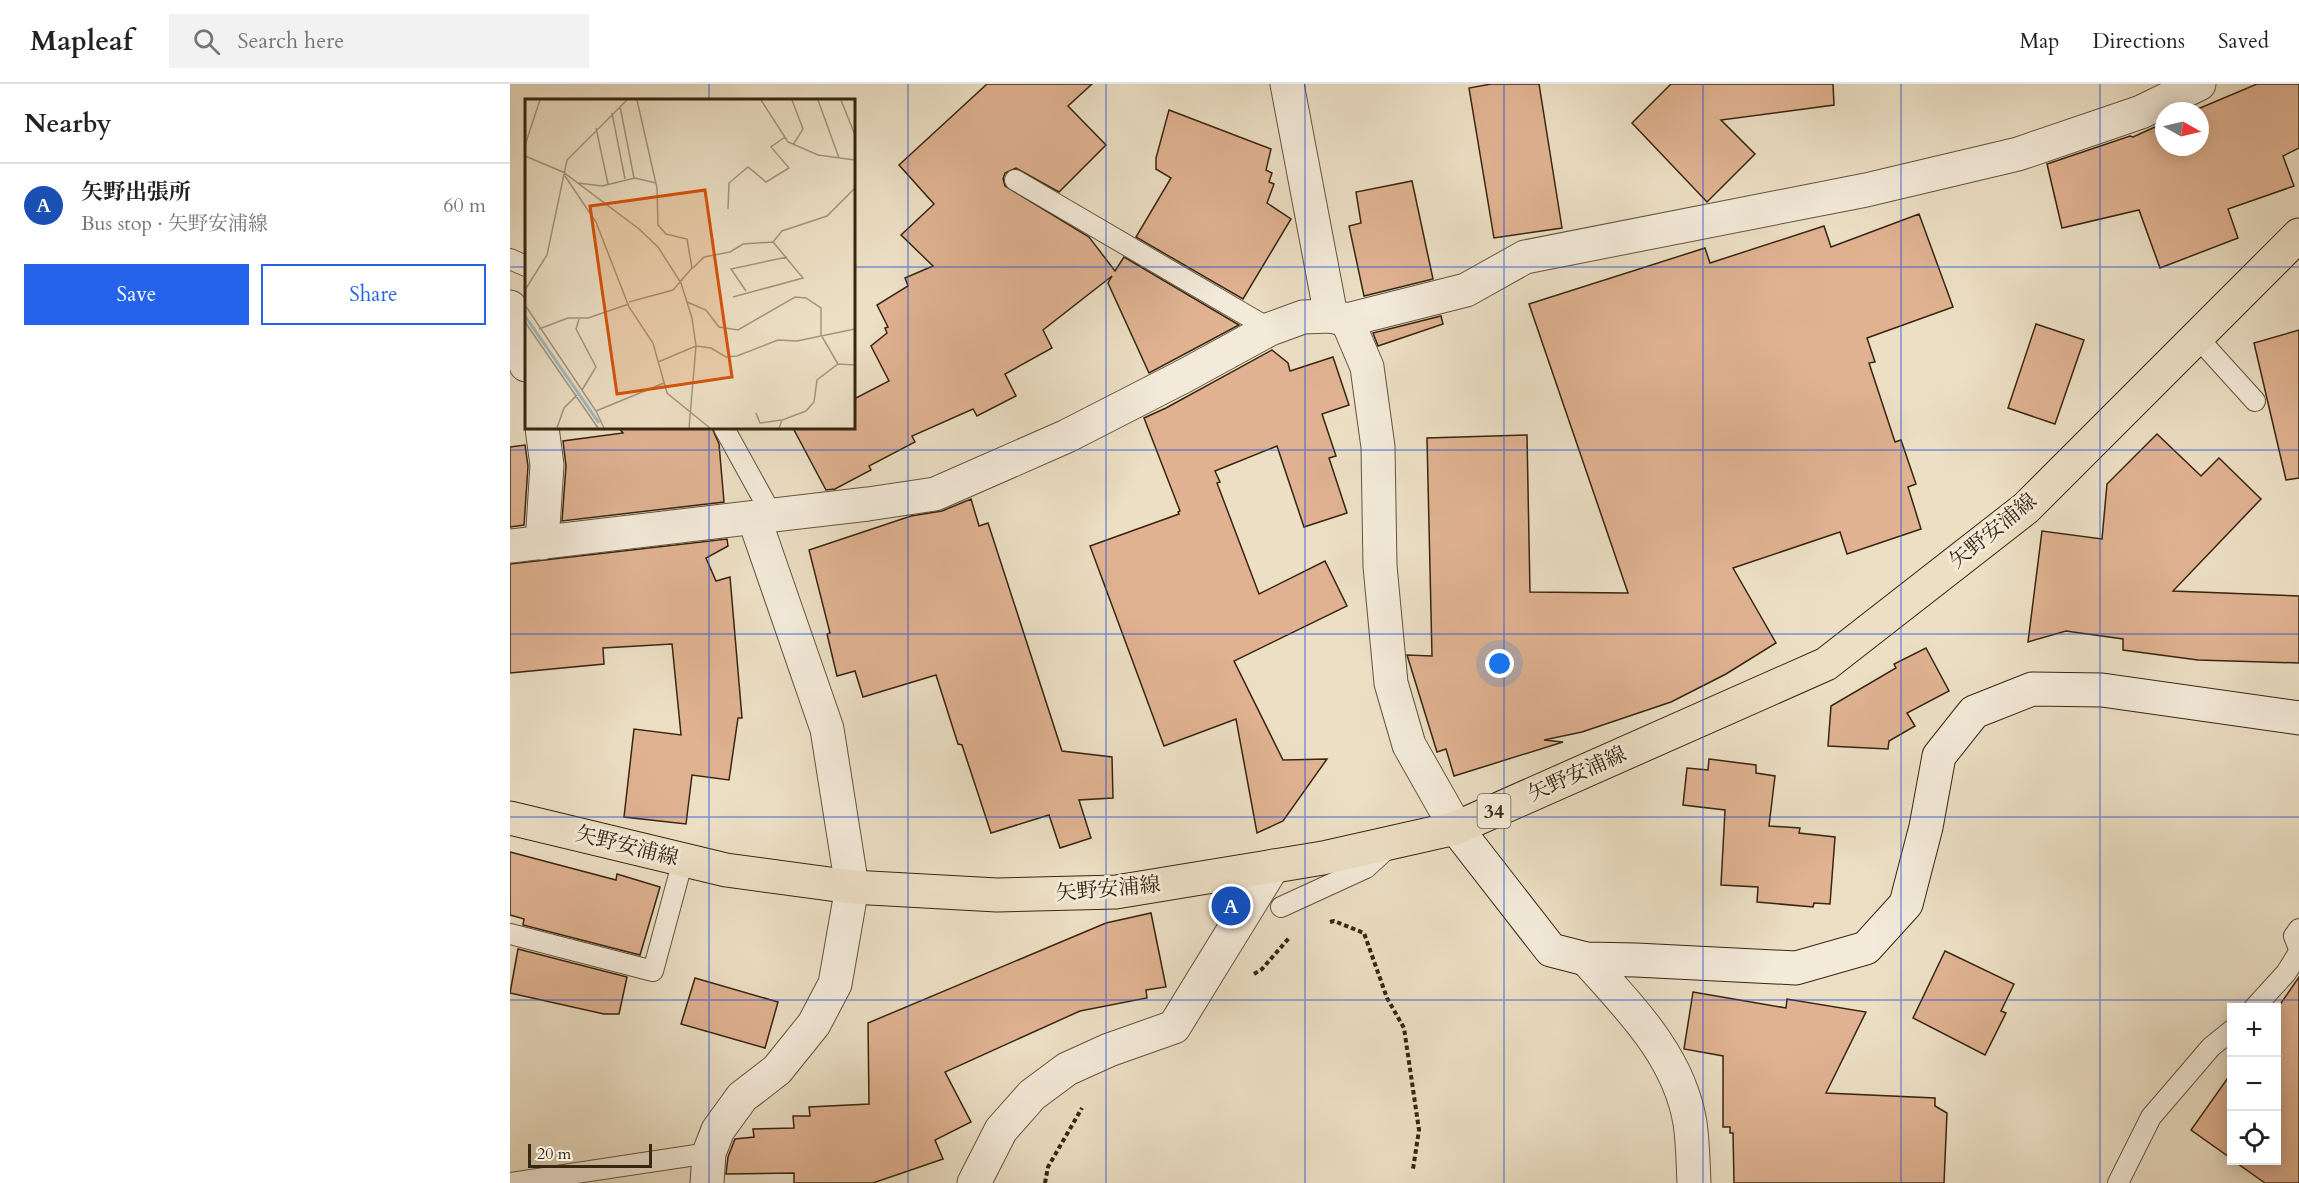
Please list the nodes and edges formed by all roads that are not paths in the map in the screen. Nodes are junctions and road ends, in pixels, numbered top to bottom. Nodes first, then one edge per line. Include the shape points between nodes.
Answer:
1 (1287, 84) edge
2 (2199, 84) edge
3 (1015, 180) dead end
4 (2299, 235) edge
5 (510, 259) edge
6 (525, 265) edge
7 (510, 307) edge
8 (1339, 318) junction
9 (1270, 329) junction
10 (2197, 337) junction
11 (520, 359) edge
12 (2255, 401) dead end
13 (542, 429) edge
14 (724, 429) edge
15 (763, 516) junction
16 (542, 543) junction
17 (510, 546) edge
18 (2299, 718) edge
19 (510, 818) edge
20 (1456, 828) junction
21 (1395, 842) junction
22 (683, 860) junction
23 (1273, 866) junction
24 (852, 887) junction
25 (1281, 907) dead end
26 (2299, 929) edge
27 (510, 934) edge
28 (2299, 950) edge
29 (1586, 959) junction
30 (2259, 1003) edge
31 (2227, 1034) edge
32 (708, 1168) edge
33 (510, 1182) edge
34 (974, 1183) edge
35 (1694, 1183) edge
36 (2118, 1183) edge

1 - 8 street
2 - 8 street via 2142,112 2018,154 1866,190 1525,257 1466,290
3 - 9 lane
4 - 10 main road, 矢野安浦線 / 34
5 - 6 lane
7 - 11 street
8 - 9 street via 1303,316
8 - 20 street via 1366,367 1378,447 1380,566 1391,683 1408,745
9 - 15 street via 1067,436 935,494
10 - 12 lane
10 - 20 main road, 矢野安浦線 / 34 via 2026,508 1826,664
13 - 16 street via 547,465
14 - 15 lane
15 - 16 street
15 - 24 street via 827,729
16 - 17 street
18 - 29 street via 2102,690 2032,689 1974,712 1939,756 1906,904 1866,948 1796,968
19 - 22 main road, 矢野安浦線 / 34
20 - 21 main road, 矢野安浦線 / 34
20 - 29 street via 1551,950
21 - 23 main road, 矢野安浦線 / 34
21 - 25 lane via 1366,868
22 - 24 main road, 矢野安浦線 / 34 via 726,870
22 - 27 lane via 653,971
23 - 24 main road, 矢野安浦線 / 34 via 1116,892 997,895
23 - 34 street via 1174,1027 1067,1069 1032,1095 1001,1130
24 - 32 street via 835,984 814,1024 777,1070 742,1096 718,1130
26 - 28 lane via 2294,936
28 - 30 lane via 2286,973
29 - 35 street via 1661,1048 1677,1078 1690,1121
31 - 36 lane via 2211,1047 2151,1117
32 - 33 lane

